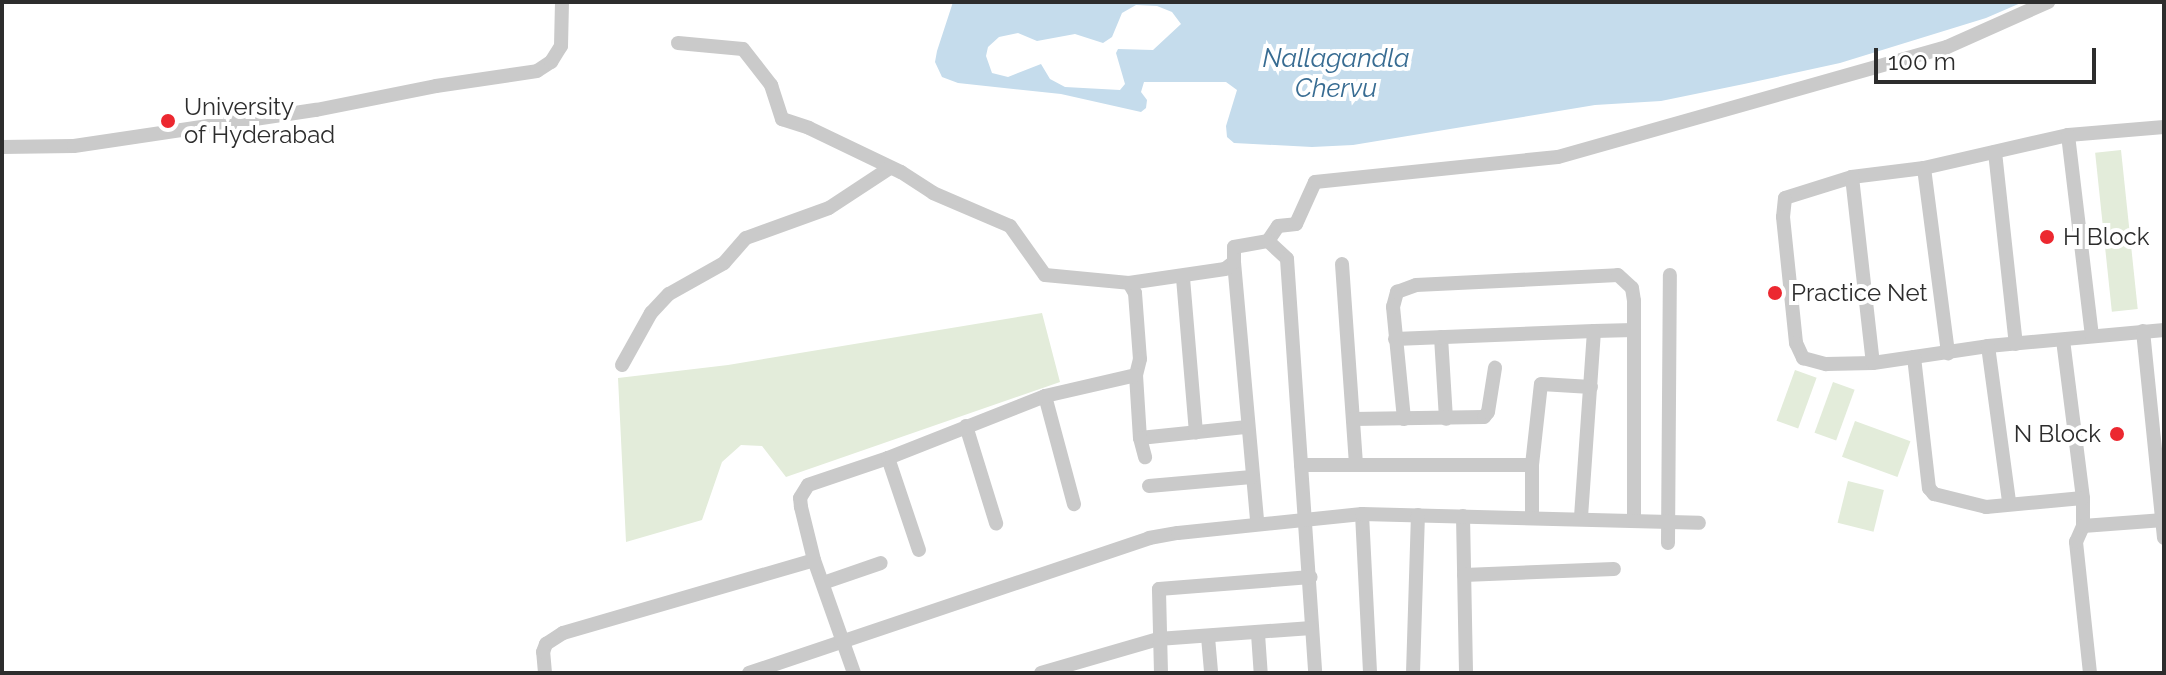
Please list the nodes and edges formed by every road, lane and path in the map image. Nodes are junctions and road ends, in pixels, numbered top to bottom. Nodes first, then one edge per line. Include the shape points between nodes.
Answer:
1 (562, 2) edge
2 (2048, 2) edge
3 (678, 43) dead end
4 (2164, 127) edge
5 (2068, 135) junction
6 (2, 147) edge
7 (1995, 152) junction
8 (890, 168) junction
9 (1924, 168) junction
10 (1852, 177) junction
11 (1268, 241) junction
12 (1234, 262) junction
13 (1342, 264) dead end
14 (1670, 275) dead end
15 (1183, 278) junction
16 (1129, 283) junction
17 (1634, 330) junction
18 (2164, 330) edge
19 (1594, 331) junction
20 (2143, 331) junction
21 (2092, 336) junction
22 (1441, 337) junction
23 (1395, 339) junction
24 (2063, 340) junction
25 (2016, 344) junction
26 (1988, 346) junction
27 (1948, 353) junction
28 (1914, 357) junction
29 (1873, 363) junction
30 (622, 365) dead end
31 (1495, 368) dead end
32 (1136, 375) junction
33 (1591, 387) junction
34 (1045, 396) junction
35 (1353, 419) junction
36 (1404, 419) junction
37 (1446, 419) junction
38 (966, 426) junction
39 (1247, 427) junction
40 (1196, 432) junction
41 (1140, 438) junction
42 (1145, 457) dead end
43 (888, 458) junction
44 (1356, 464) junction
45 (1301, 465) junction
46 (1532, 465) junction
47 (1252, 477) junction
48 (1149, 486) dead end
49 (2083, 498) junction
50 (2009, 502) junction
51 (1074, 504) dead end
52 (1362, 514) junction
53 (1418, 515) junction
54 (1463, 516) junction
55 (1305, 518) junction
56 (1532, 518) junction
57 (1581, 519) junction
58 (1634, 520) junction
59 (2164, 520) edge
60 (1257, 522) junction
61 (1669, 522) junction
62 (996, 523) dead end
63 (1699, 523) dead end
64 (2083, 526) junction
65 (2164, 538) edge
66 (1668, 543) dead end
67 (919, 550) dead end
68 (814, 560) junction
69 (881, 563) dead end
70 (1614, 569) dead end
71 (1464, 575) junction
72 (1311, 577) junction
73 (823, 583) junction
74 (1312, 628) junction
75 (1258, 634) junction
76 (1208, 637) junction
77 (1158, 639) junction
78 (843, 641) junction
79 (1049, 672) edge
80 (545, 673) edge
81 (749, 673) edge
82 (854, 673) edge
83 (1161, 673) edge
84 (1211, 673) edge
85 (1261, 673) edge
86 (1315, 673) edge
87 (1370, 673) edge
88 (1413, 673) edge
89 (1466, 673) edge
90 (2090, 673) edge

1 - 6 street via 561,46 537,71 74,146
2 - 11 street via 1947,47 1558,157 1315,182 1296,224 1278,226
3 - 8 street via 743,49 771,85 782,119
4 - 5 street
5 - 7 street
5 - 21 street
7 - 9 street
7 - 25 street
8 - 16 street via 1010,226 1045,275
8 - 30 street via 829,208 746,238 724,263 669,294 651,313
9 - 10 street
9 - 27 street
10 - 29 street
10 - 29 street via 1785,198 1796,343 1803,358 1826,364
11 - 12 street via 1234,247
11 - 45 street via 1287,259
12 - 15 street
12 - 39 street
13 - 35 street
14 - 61 street
15 - 16 street
15 - 40 street
16 - 32 street via 1135,293 1140,359
17 - 19 street
17 - 23 street via 1632,288 1618,275 1608,274 1406,287 1393,299
17 - 58 street
18 - 20 street
19 - 22 street
19 - 33 street
20 - 21 street
20 - 59 street
21 - 24 street
22 - 23 street
22 - 37 street
23 - 36 street
24 - 25 street
24 - 49 street
25 - 26 street
26 - 27 street
26 - 50 street
27 - 28 street
28 - 29 street
28 - 50 street via 1929,488 1940,498 1986,507
31 - 37 street via 1487,415
32 - 34 street
32 - 41 street
33 - 46 street via 1541,384
33 - 57 street
34 - 38 street
34 - 51 street
35 - 36 street
35 - 44 street
36 - 37 street
38 - 43 street
38 - 62 street
39 - 40 street
39 - 47 street
40 - 41 street
41 - 42 street
43 - 67 street
43 - 68 street via 808,485 802,492
44 - 45 street
44 - 46 street
45 - 55 street
46 - 56 street
47 - 48 street
47 - 60 street
49 - 50 street
49 - 64 street
52 - 53 street
52 - 55 street
52 - 87 street
53 - 54 street
53 - 88 street
54 - 56 street
54 - 71 street
55 - 60 street
55 - 72 street
56 - 57 street
57 - 58 street
58 - 61 street
59 - 64 street
59 - 65 street
60 - 78 street via 1149,538
61 - 63 street
61 - 66 street
64 - 90 street via 2076,542
68 - 73 street
68 - 80 street via 563,633 546,644
69 - 73 street
70 - 71 street
71 - 89 street
72 - 74 street
72 - 77 street via 1164,586 1158,595
73 - 78 street
74 - 75 street
74 - 86 street
75 - 76 street
75 - 85 street
76 - 77 street
76 - 84 street
77 - 79 street
77 - 83 street
78 - 81 street
78 - 82 street

